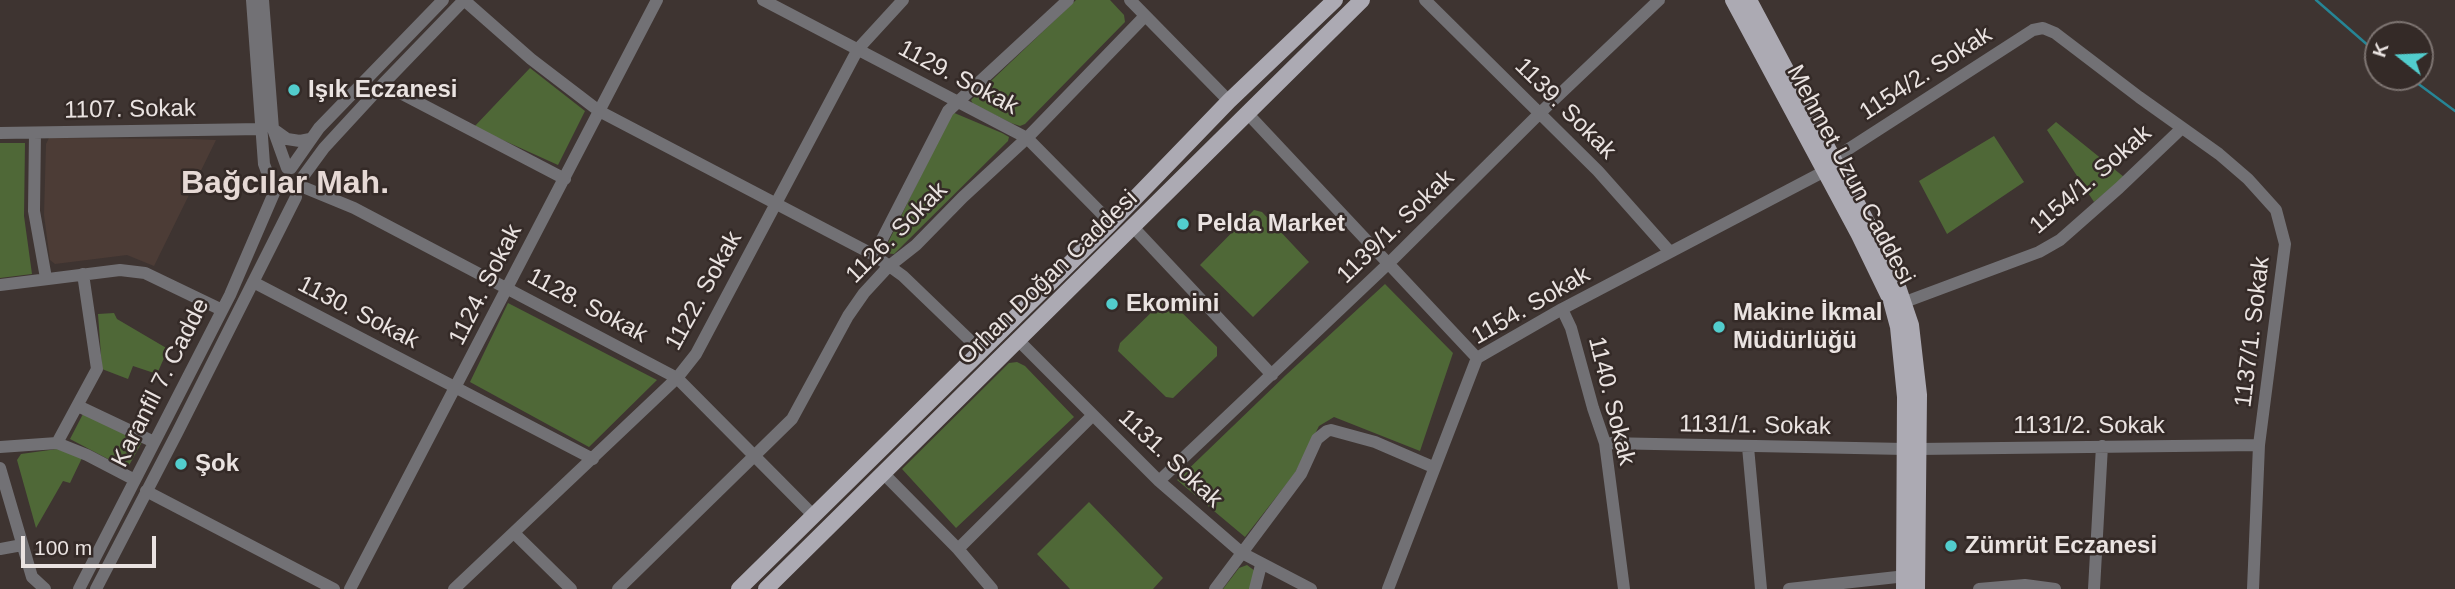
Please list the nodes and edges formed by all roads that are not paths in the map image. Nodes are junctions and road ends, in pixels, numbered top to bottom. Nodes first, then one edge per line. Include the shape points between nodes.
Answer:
1 (252, 0) edge
2 (263, 0) edge
3 (464, 0) edge
4 (657, 0) edge
5 (763, 0) edge
6 (904, 0) edge
7 (1068, 0) edge
8 (1130, 0) edge
9 (1335, 0) edge
10 (1362, 0) edge
11 (1425, 0) edge
12 (1659, 0) edge
13 (1733, 0) edge
14 (1749, 0) edge
15 (437, 2) edge
16 (1144, 16) junction
17 (2043, 28) joint
18 (858, 49) junction
19 (383, 84) junction
20 (959, 101) junction
21 (1230, 101) junction
22 (599, 111) junction
23 (1540, 113) junction
24 (1248, 114) junction
25 (2182, 128) junction
26 (268, 129) junction
27 (0, 133) edge
28 (35, 133) junction
29 (1027, 138) junction
30 (310, 139) junction
31 (1828, 165) junction
32 (289, 168) junction
33 (565, 178) junction
34 (300, 187) junction
35 (273, 188) junction
36 (776, 202) junction
37 (1111, 223) junction
38 (1133, 227) junction
39 (1670, 252) junction
40 (873, 255) junction
41 (1390, 262) junction
42 (888, 267) junction
43 (83, 274) junction
44 (46, 278) junction
45 (253, 282) junction
46 (0, 285) edge
47 (507, 288) junction
48 (1905, 302) junction
49 (1562, 309) junction
50 (222, 310) junction
51 (1017, 339) junction
52 (981, 351) junction
53 (1477, 358) junction
54 (1272, 375) junction
55 (677, 378) junction
56 (456, 388) junction
57 (78, 406) junction
58 (1092, 416) junction
59 (154, 442) junction
60 (57, 443) junction
61 (1605, 443) junction
62 (2259, 445) junction
63 (2102, 446) junction
64 (0, 447) edge
65 (1748, 447) junction
66 (1911, 449) junction
67 (755, 454) junction
68 (593, 459) junction
69 (1433, 467) junction
70 (0, 468) edge
71 (884, 474) junction
72 (135, 480) junction
73 (1159, 481) junction
74 (146, 491) junction
75 (814, 516) junction
76 (514, 533) junction
77 (22, 545) junction
78 (0, 549) edge
79 (958, 549) junction
80 (1242, 553) junction
81 (1262, 565) junction
82 (1905, 582) edge
83 (45, 589) edge
84 (79, 589) edge
85 (96, 589) edge
86 (334, 589) edge
87 (350, 589) edge
88 (454, 589) edge
89 (571, 589) edge
90 (618, 589) edge
91 (739, 589) edge
92 (766, 589) edge
93 (992, 589) edge
94 (1215, 589) edge
95 (1255, 589) edge
96 (1311, 589) edge
97 (1388, 589) edge
98 (1623, 589) edge
99 (1761, 589) edge
100 (1788, 589) edge
101 (1917, 589) edge
102 (1979, 589) edge
103 (2055, 589) edge
104 (2094, 589) edge
105 (2253, 589) edge

1 - 26 street
2 - 26 street
3 - 19 street, Karanfil 7. Cadde
3 - 22 street
4 - 22 street, 1124. Sokak
5 - 18 street, 1129. Sokak
6 - 18 street, 1122. Sokak
7 - 20 street
8 - 16 street
9 - 21 main road
10 - 24 main road, Orhan Doğan Caddesi
11 - 23 street, 1139. Sokak
12 - 23 street, 1139/1. Sokak
13 - 31 main road, Mehmet Uzun Caddesi
14 - 31 main road
15 - 30 street
16 - 21 street
16 - 29 street, 1126. Sokak
17 - 25 street, 1137/1. Sokak
17 - 31 street, 1154/2. Sokak via 2033,30
18 - 20 street, 1129. Sokak
18 - 36 street, 1122. Sokak
19 - 33 street
19 - 34 street, Karanfil 7. Cadde via 324,148
20 - 29 street, 1129. Sokak
20 - 40 street via 929,143
21 - 37 main road
22 - 33 street, 1124. Sokak
22 - 36 street
23 - 39 street, 1139. Sokak
23 - 41 street, 1139/1. Sokak
24 - 38 main road, Orhan Doğan Caddesi
24 - 41 street
25 - 48 street, 1154/1. Sokak via 2060,240 2039,253
25 - 62 street, 1137/1. Sokak via 2248,179 2276,210 2285,244
26 - 28 street, 1107. Sokak
26 - 30 street via 287,139
26 - 32 street
26 - 35 street via 264,164
27 - 28 street, 1107. Sokak
28 - 44 street via 34,211
29 - 37 street, 1129. Sokak
29 - 42 street, 1126. Sokak
30 - 32 street
31 - 39 street, 1154. Sokak
31 - 48 main road via 1892,269
31 - 66 main road, Mehmet Uzun Caddesi via 1895,314
32 - 34 street via 298,172
32 - 35 street via 275,173
33 - 47 street, 1124. Sokak
34 - 35 street via 283,199
34 - 45 street, Karanfil 7. Cadde
34 - 47 street, 1128. Sokak via 354,208
35 - 50 street, Karanfil 7. Cadde
36 - 40 street
36 - 55 street, 1122. Sokak via 696,354
37 - 52 main road
38 - 51 main road, Orhan Doğan Caddesi
38 - 54 street
39 - 49 street, 1154. Sokak
40 - 42 street
41 - 53 street
41 - 54 street, 1139/1. Sokak
42 - 52 street
42 - 67 street, 1126. Sokak via 848,316 792,419
43 - 44 street
43 - 50 street via 145,273
43 - 57 street via 97,369
44 - 46 street
45 - 56 street, 1130. Sokak
45 - 74 street, Karanfil 7. Cadde
47 - 55 street, 1128. Sokak
47 - 56 street, 1124. Sokak
48 - 66 main road via 1919,395
49 - 53 street, 1154. Sokak
49 - 61 street, 1140. Sokak
50 - 59 street, Karanfil 7. Cadde
51 - 58 street, 1131. Sokak
51 - 71 main road, Orhan Doğan Caddesi
52 - 75 main road
53 - 69 street, 1154. Sokak
54 - 73 street, 1139/1. Sokak
55 - 67 street, 1128. Sokak
55 - 68 street, 1122. Sokak
56 - 68 street, 1130. Sokak
56 - 87 street, 1124. Sokak
57 - 59 street
57 - 60 street
58 - 73 street, 1131. Sokak
58 - 79 street
59 - 72 street, Karanfil 7. Cadde
60 - 64 street
60 - 72 street
61 - 65 street, 1131/1. Sokak
61 - 98 street, 1140. Sokak
62 - 63 street, 1131/2. Sokak
62 - 105 street, 1137/1. Sokak
63 - 66 street, 1131/2. Sokak
63 - 104 street
65 - 66 street, 1131/1. Sokak
65 - 99 street
66 - 82 main road, Mehmet Uzun Caddesi
66 - 101 main road
67 - 75 street, 1128. Sokak
67 - 90 street, 1126. Sokak
68 - 76 street, 1122. Sokak
69 - 80 street via 1331,429 1317,439 1301,474
69 - 97 street, 1154. Sokak
70 - 77 street
71 - 79 street
71 - 92 main road, Orhan Doğan Caddesi
72 - 84 street, Karanfil 7. Cadde
73 - 80 street, 1131. Sokak
74 - 85 street, Karanfil 7. Cadde
74 - 86 street
75 - 91 main road
76 - 88 street, 1122. Sokak
76 - 89 street
77 - 78 street
77 - 83 street via 32,577
79 - 93 street
80 - 81 street, 1131. Sokak
80 - 94 street
81 - 95 street
81 - 96 street, 1131. Sokak
82 - 100 street
102 - 103 street via 2025,585

